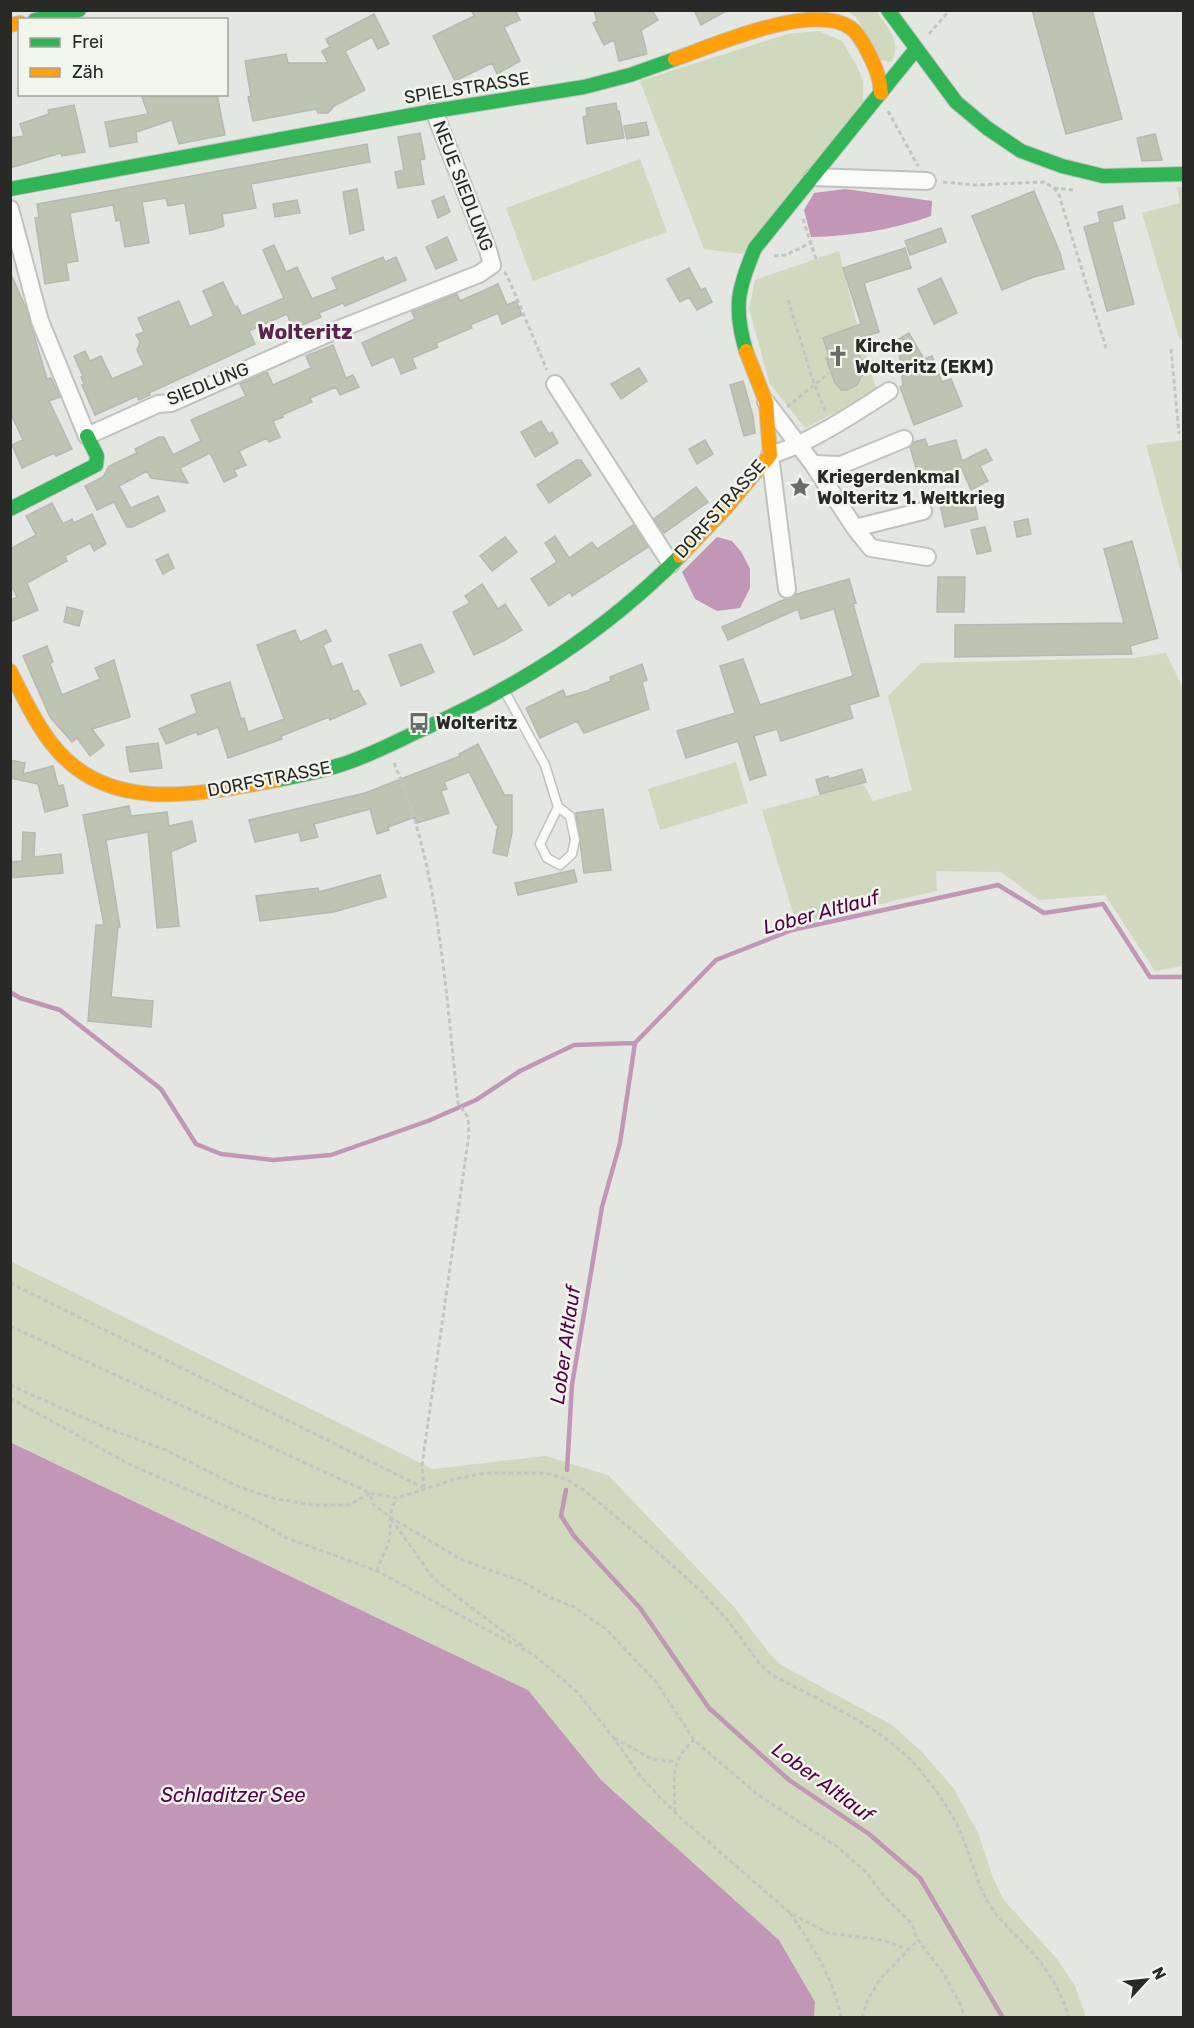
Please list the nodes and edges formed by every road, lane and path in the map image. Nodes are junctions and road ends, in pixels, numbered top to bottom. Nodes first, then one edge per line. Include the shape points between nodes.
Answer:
1 (79, 10) edge
2 (888, 10) edge
3 (950, 10) edge
4 (44, 18) edge
5 (916, 49) junction
6 (881, 93) junction
7 (434, 111) junction
8 (1184, 174) edge
9 (813, 177) junction
10 (927, 181) junction
11 (10, 189) edge
12 (797, 197) junction
13 (10, 209) edge
14 (811, 243) junction
15 (752, 257) junction
16 (816, 259) dead end
17 (492, 265) junction
18 (788, 300) dead end
19 (329, 333) joint
20 (1106, 348) dead end
21 (1171, 349) dead end
22 (829, 373) dead end
23 (555, 384) joint
24 (814, 384) junction
25 (889, 391) dead end
26 (771, 409) junction
27 (831, 426) junction
28 (1179, 434) dead end
29 (87, 436) junction
30 (904, 439) dead end
31 (798, 444) junction
32 (770, 454) junction
33 (813, 464) junction
34 (10, 508) edge
35 (923, 511) dead end
36 (855, 528) junction
37 (927, 557) dead end
38 (671, 564) junction
39 (787, 589) dead end
40 (10, 671) edge
41 (503, 690) junction
42 (387, 745) junction
43 (558, 807) junction
44 (10, 1283) edge
45 (10, 1326) edge
46 (10, 1385) edge
47 (10, 1398) edge
48 (424, 1488) junction
49 (370, 1493) junction
50 (397, 1498) junction
51 (390, 1517) junction
52 (377, 1571) junction
53 (534, 1655) junction
54 (613, 1737) junction
55 (694, 1740) junction
56 (676, 1762) junction
57 (675, 1813) junction
58 (789, 1912) junction
59 (918, 1940) junction
60 (909, 1950) junction
61 (841, 2018) edge
62 (862, 2018) edge
63 (965, 2018) edge
64 (1069, 2018) edge

1 - 4 street
2 - 5 street
3 - 5 path
5 - 6 street, DORFSTRASSE
5 - 8 street via 956,102 1021,151 1102,176
6 - 7 street, SPIELSTRASSE via 880,76 851,28 828,20 809,20 773,25 584,87
6 - 9 street, DORFSTRASSE
6 - 10 path
7 - 11 street, SPIELSTRASSE
7 - 17 street, NEUE SIEDLUNG
9 - 10 street
9 - 12 street, DORFSTRASSE
10 - 20 path via 977,185 1044,182 1054,188
12 - 14 path
12 - 15 street, DORFSTRASSE
13 - 29 street via 40,321
14 - 15 path via 786,255
14 - 16 path
15 - 26 street, DORFSTRASSE via 741,282 738,308 745,348
17 - 19 street, NEUE SIEDLUNG
17 - 23 path via 507,274
18 - 24 path
19 - 29 street, SIEDLUNG
21 - 28 path
22 - 24 path
23 - 38 street, DORFSTRASSE
24 - 26 path
24 - 27 path
25 - 27 street, DORFSTRASSE
26 - 31 street
26 - 32 street, DORFSTRASSE
27 - 31 street, DORFSTRASSE
29 - 34 street via 98,456 96,465
30 - 33 street via 840,465
31 - 32 street, DORFSTRASSE
31 - 33 street
32 - 38 street, DORFSTRASSE via 746,486
32 - 39 street, DORFSTRASSE
33 - 36 street
35 - 36 street
36 - 37 street via 871,548
38 - 41 street, DORFSTRASSE via 561,656
40 - 42 street, DORFSTRASSE via 37,722 59,752 78,769 135,794 197,793 278,780 342,764
41 - 42 street, DORFSTRASSE
41 - 43 lane via 545,765
42 - 48 path via 406,789 423,846 435,909 458,1103 468,1117 469,1134 422,1465
43 - 43 lane via 540,844 547,858 560,865 573,854 575,840 570,816
44 - 48 path
45 - 49 path
46 - 49 path via 166,1450 238,1487 276,1499 350,1505
47 - 52 path via 129,1464 254,1519 287,1538
48 - 50 path
48 - 64 path via 486,1473 524,1471 566,1479 585,1491 702,1592 772,1675 868,1727 915,1765 955,1820 990,1905 1048,1972
49 - 50 path
49 - 51 path via 373,1504
50 - 51 path via 390,1508
51 - 52 path via 389,1542
51 - 53 path via 434,1579
51 - 55 path via 462,1560 519,1580 574,1607 606,1629 657,1683
52 - 53 path
53 - 54 path via 577,1692
54 - 56 path via 652,1759
54 - 57 path via 641,1777
55 - 56 path
55 - 59 path via 758,1795 836,1846 865,1871 911,1923
56 - 57 path
57 - 58 path
58 - 60 path via 828,1933 883,1940
58 - 61 path via 821,1959
59 - 60 path
59 - 63 path via 942,1971
60 - 62 path via 881,1978

